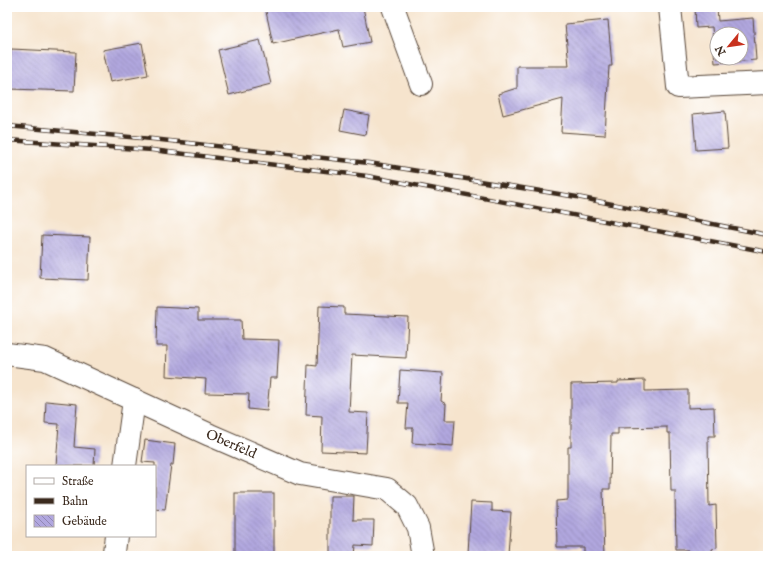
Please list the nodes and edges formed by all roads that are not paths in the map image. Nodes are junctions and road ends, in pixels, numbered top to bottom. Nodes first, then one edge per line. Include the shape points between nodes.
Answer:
1 (393, 7) edge
2 (670, 7) edge
3 (768, 83) edge
4 (421, 84) dead end
5 (7, 354) edge
6 (134, 400) junction
7 (125, 465) edge
8 (423, 556) edge

1 - 4 street
2 - 3 street via 678,87
5 - 6 street, Oberfeld via 45,359
6 - 7 street
6 - 8 street, Oberfeld via 300,474 387,489 407,506 418,528

